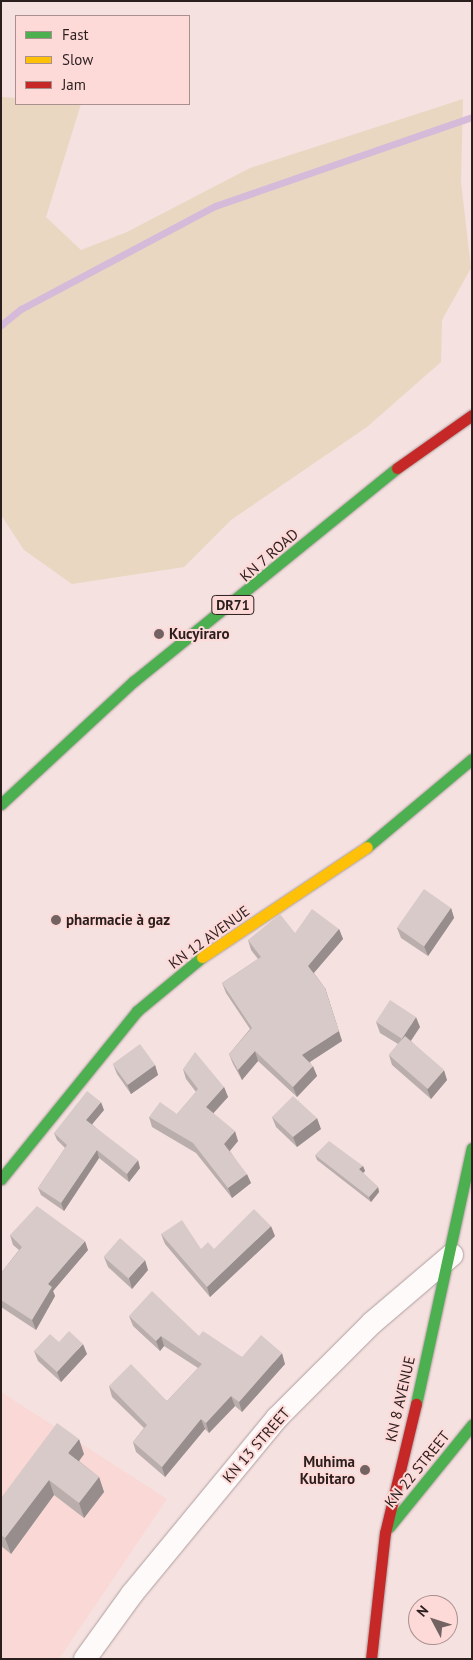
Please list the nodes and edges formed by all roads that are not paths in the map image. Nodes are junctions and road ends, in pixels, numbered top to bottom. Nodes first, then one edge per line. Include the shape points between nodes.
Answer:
1 (472, 415) edge
2 (472, 759) edge
3 (1, 804) edge
4 (472, 1148) edge
5 (1, 1179) edge
6 (452, 1255) junction
7 (472, 1425) edge
8 (385, 1532) junction
9 (372, 1639) junction
10 (85, 1659) edge
11 (355, 1659) edge
12 (371, 1659) edge

1 - 3 main road, KN 7 ROAD / DR71 via 369,488 222,615 134,681
2 - 5 main road, KN 12 AVENUE via 352,859 209,952 137,1011
4 - 6 main road, KN 8 AVENUE
6 - 8 main road, KN 8 AVENUE
6 - 10 street, KN 13 STREET via 372,1323 277,1418 132,1594
7 - 8 main road, KN 22 STREET
8 - 9 main road, KN 8 AVENUE
9 - 11 main road
9 - 12 main road, KN 8 AVENUE

